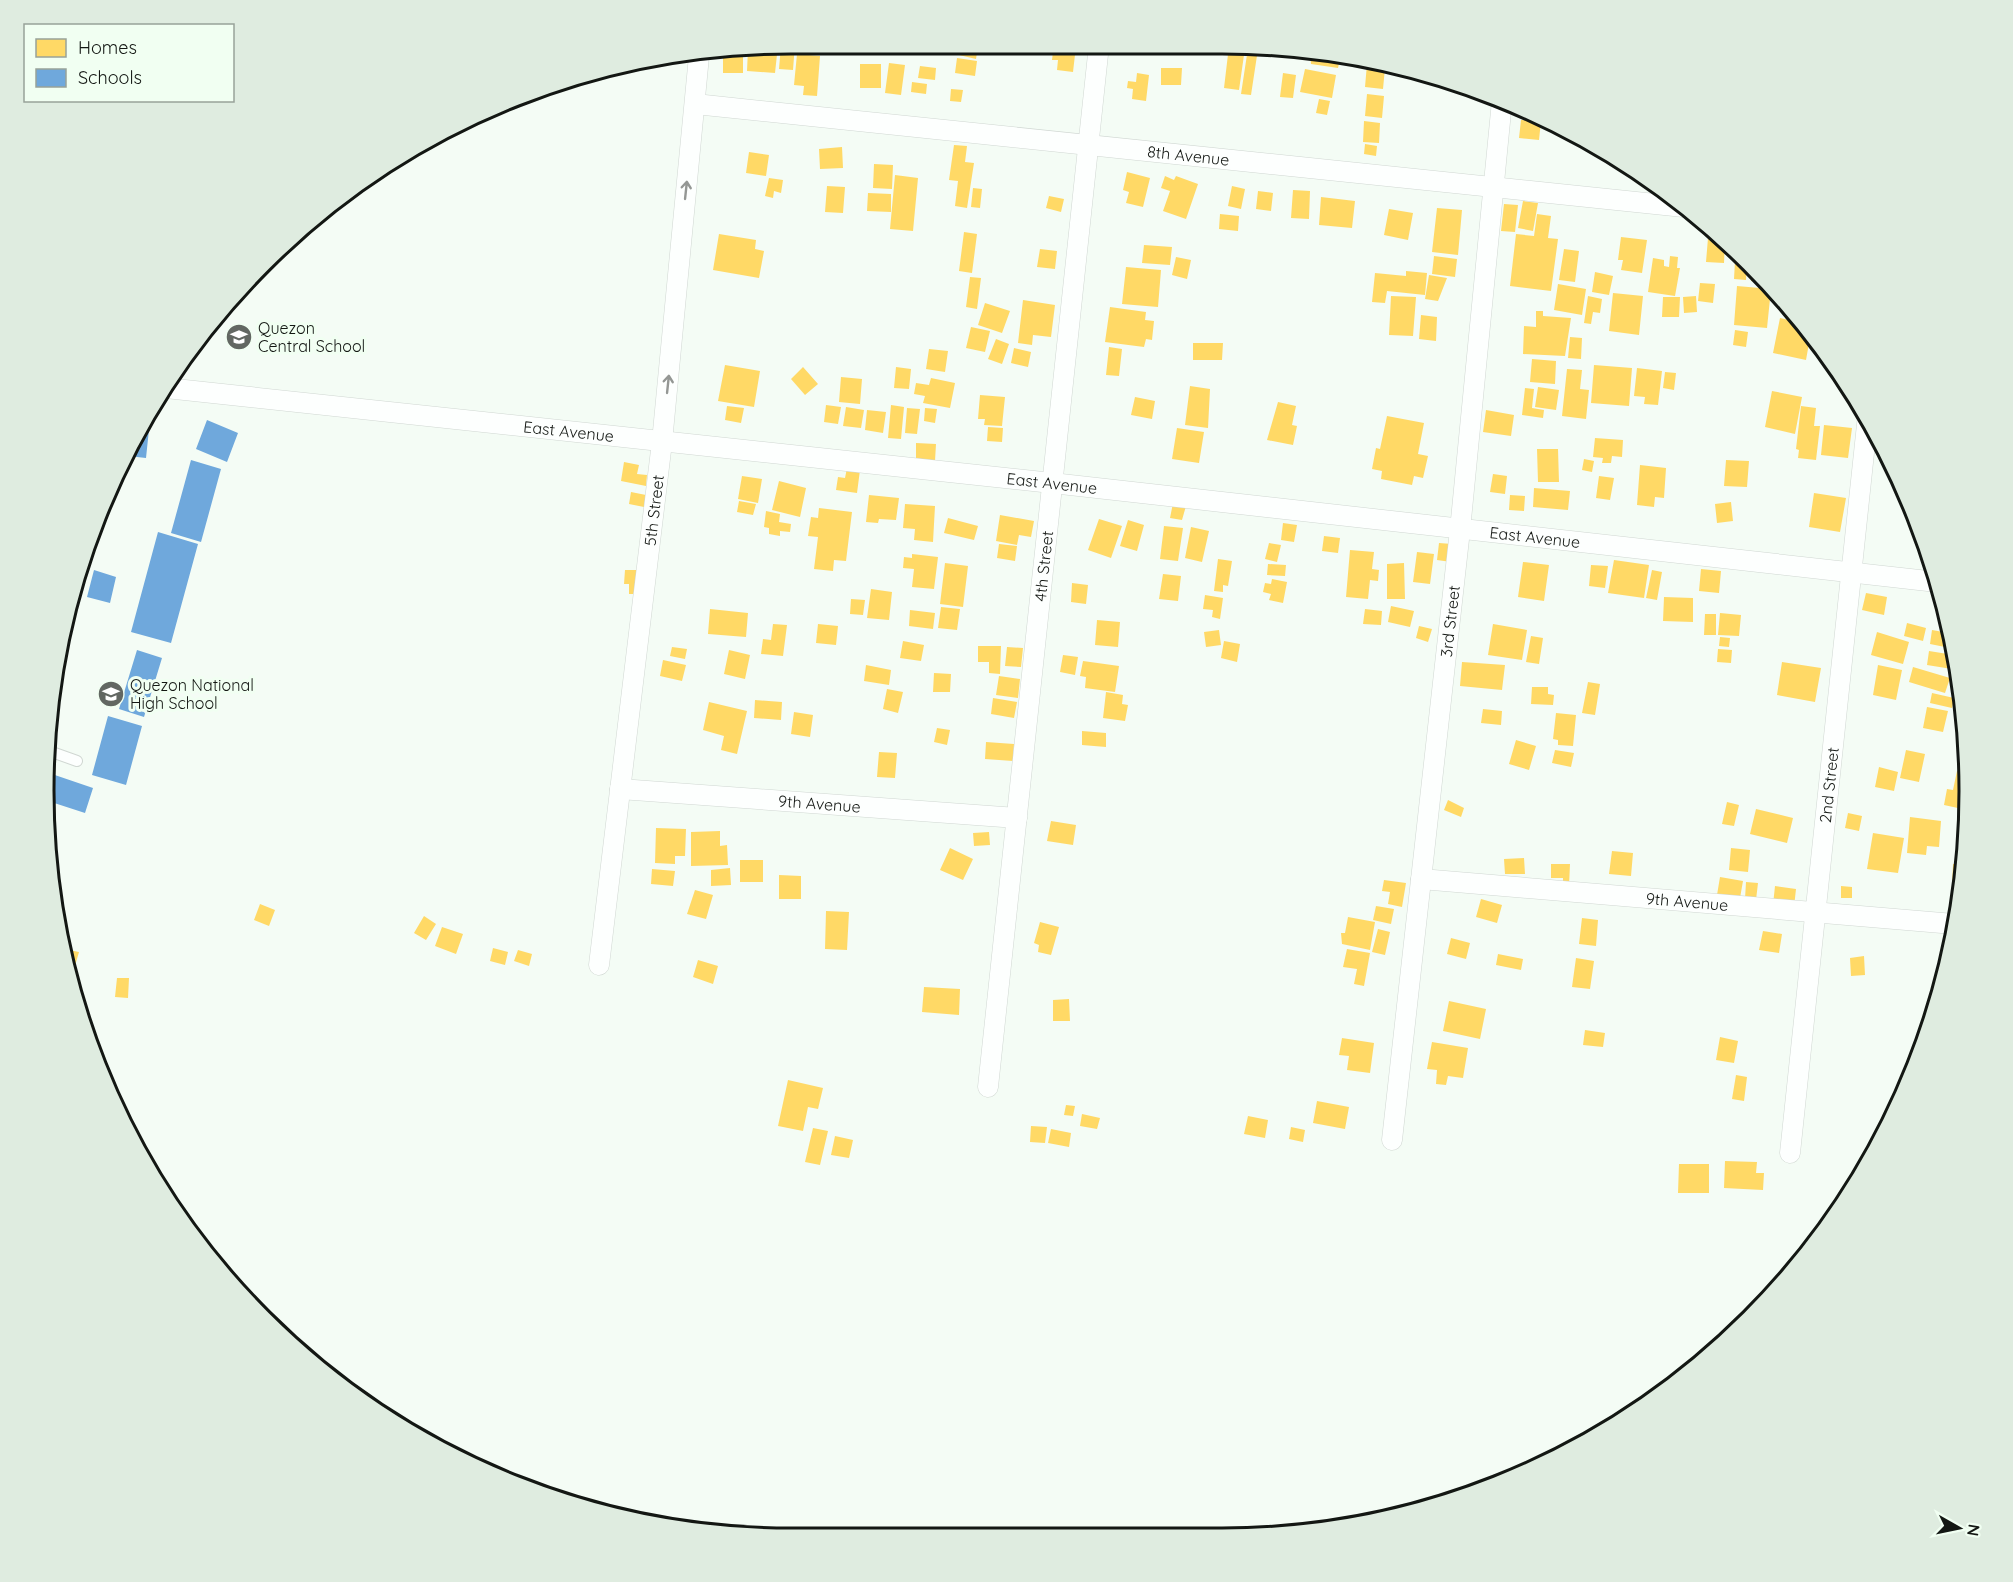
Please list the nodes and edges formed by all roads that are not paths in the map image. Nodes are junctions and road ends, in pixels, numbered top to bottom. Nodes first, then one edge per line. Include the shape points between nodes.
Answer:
1 (1098, 54) edge
2 (699, 60) edge
3 (695, 104) junction
4 (1501, 109) edge
5 (1088, 145) junction
6 (1494, 187) junction
7 (1670, 206) edge
8 (174, 389) edge
9 (1866, 434) edge
10 (662, 442) junction
11 (1052, 483) junction
12 (1460, 530) junction
13 (1851, 573) junction
14 (1928, 581) edge
15 (56, 753) edge
16 (77, 761) dead end
17 (620, 789) junction
18 (1017, 818) junction
19 (1421, 879) junction
20 (1816, 912) junction
21 (1947, 923) edge
22 (599, 965) dead end
23 (988, 1088) dead end
24 (1392, 1140) dead end
25 (1790, 1153) dead end

1 - 5 street, 4th Street
2 - 3 street, 5th Street
3 - 5 street, 8th Avenue
10 -> 3 street, 5th Street
4 - 6 street, 3rd Street
5 - 6 street, 8th Avenue
5 - 11 street, 4th Street
6 - 7 street, 8th Avenue
6 - 12 street, 3rd Street
8 - 10 street, East Avenue
9 - 13 street, 2nd Street
10 - 11 street, East Avenue
10 - 17 street, 5th Street
11 - 12 street, East Avenue
11 - 18 street, 4th Street
12 - 13 street, East Avenue
12 - 19 street, 3rd Street
13 - 14 street, East Avenue
13 - 20 street, 2nd Street
15 - 16 lane
17 - 18 street, 9th Avenue
17 - 22 street, 5th Street
18 - 23 street, 4th Street
19 - 20 street, 9th Avenue
19 - 24 street, 3rd Street
20 - 21 street, 9th Avenue
20 - 25 street, 2nd Street

